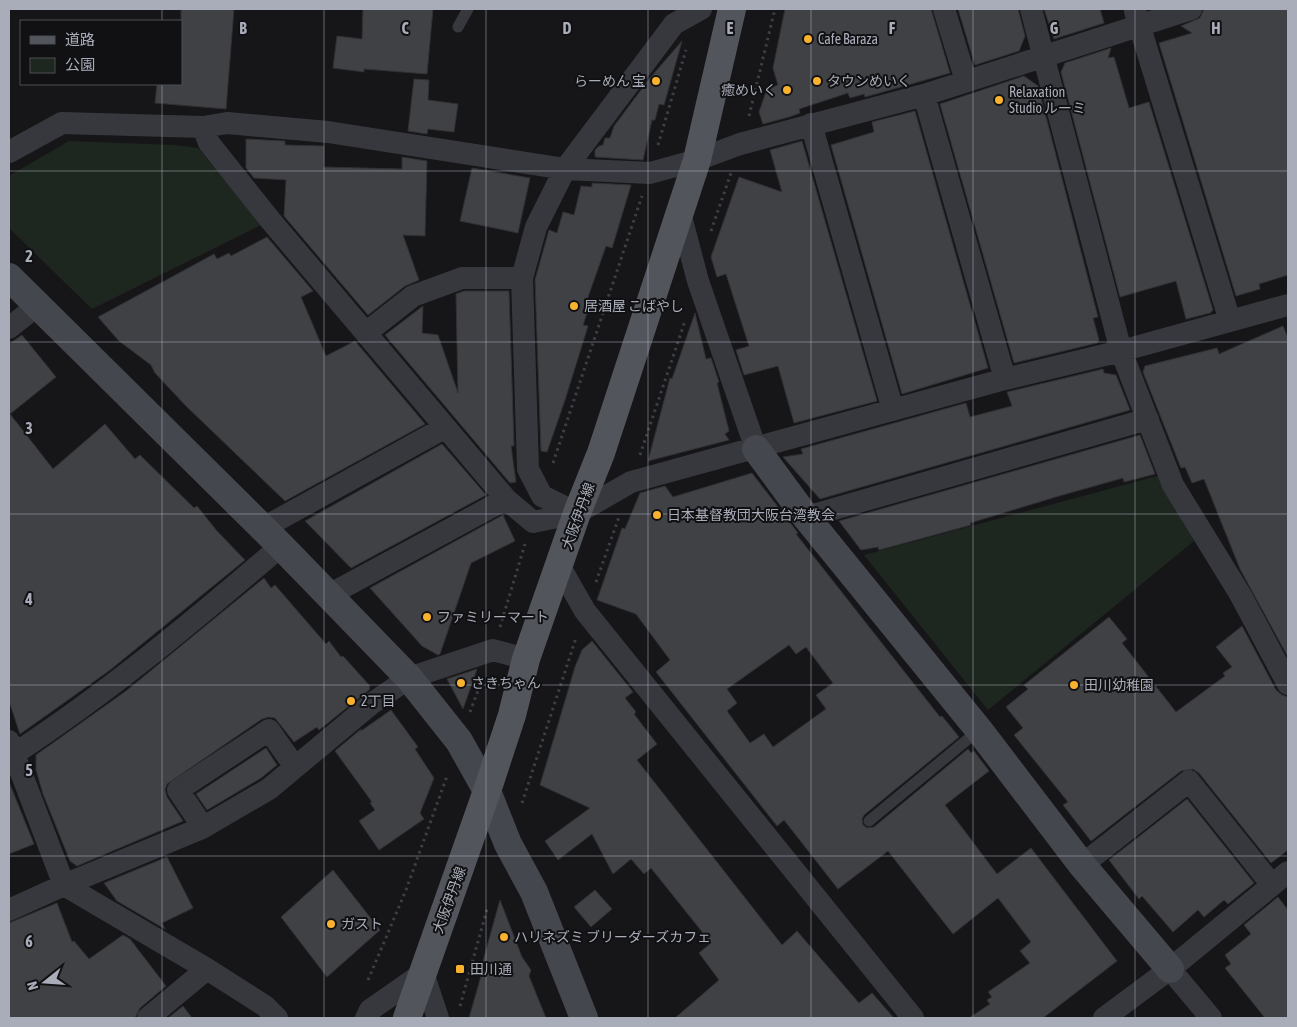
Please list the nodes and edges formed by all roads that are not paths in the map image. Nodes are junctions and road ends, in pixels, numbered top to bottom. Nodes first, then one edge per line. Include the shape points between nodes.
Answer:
1 (468, 9) edge
2 (732, 9) edge
3 (944, 9) edge
4 (1031, 9) edge
5 (1191, 9) edge
6 (699, 10) edge
7 (1137, 16) edge
8 (458, 27) dead end
9 (1042, 56) junction
10 (966, 82) junction
11 (924, 95) junction
12 (811, 124) junction
13 (203, 128) junction
14 (9, 152) edge
15 (697, 160) junction
16 (565, 169) junction
17 (680, 213) junction
18 (9, 277) edge
19 (522, 278) junction
20 (38, 305) junction
21 (1288, 305) edge
22 (1230, 321) junction
23 (9, 328) edge
24 (367, 332) junction
25 (1121, 351) junction
26 (1005, 379) junction
27 (893, 410) junction
28 (1148, 419) junction
29 (444, 428) junction
30 (756, 449) junction
31 (506, 499) junction
32 (577, 513) junction
33 (806, 517) junction
34 (272, 537) junction
35 (560, 567) junction
36 (329, 595) junction
37 (526, 658) junction
38 (409, 678) junction
39 (1288, 684) edge
40 (980, 730) junction
41 (11, 748) edge
42 (295, 767) junction
43 (487, 791) junction
44 (869, 820) dead end
45 (203, 827) junction
46 (1082, 865) junction
47 (1280, 878) edge
48 (64, 885) junction
49 (9, 910) edge
50 (207, 969) junction
51 (1170, 969) junction
52 (423, 973) junction
53 (148, 1018) edge
54 (277, 1018) edge
55 (366, 1018) edge
56 (408, 1018) edge
57 (438, 1018) edge
58 (584, 1018) edge
59 (913, 1018) edge
60 (1104, 1018) edge
61 (1211, 1018) edge

1 - 8 lane
2 - 15 main road, 大阪伊丹線
3 - 10 street
4 - 9 street
5 - 7 street
6 - 16 street via 674,24
7 - 9 street
7 - 22 street
9 - 10 street
9 - 25 street
10 - 11 street
11 - 12 street
11 - 26 street
12 - 15 street
12 - 27 street
13 - 14 street via 62,123
13 - 16 street via 227,124 328,132
13 - 24 street via 209,143 271,221
15 - 16 street via 650,173
15 - 17 main road, 大阪伊丹線
16 - 19 street via 536,227
17 - 30 street via 698,281
17 - 32 main road, 大阪伊丹線 via 601,453
18 - 20 street
19 - 24 street via 462,278 413,296
19 - 32 street via 528,469 542,496
20 - 23 street
20 - 34 street
21 - 22 street
22 - 25 street
24 - 29 street
25 - 26 street
25 - 28 street
26 - 27 street
27 - 30 street
28 - 33 street
28 - 39 street via 1173,485 1240,594
29 - 31 street
29 - 34 street
30 - 32 street via 631,482
30 - 33 street
31 - 32 street via 533,522
31 - 36 street
32 - 35 main road, 大阪伊丹線
33 - 40 street
34 - 36 street
34 - 41 street via 179,634 65,721
35 - 37 main road, 大阪伊丹線
35 - 59 street via 585,611
36 - 38 street
37 - 38 street via 494,650
37 - 43 main road, 大阪伊丹線 via 512,715
38 - 42 street via 370,704
38 - 43 street via 459,740
40 - 44 lane
40 - 46 street
41 - 48 street
42 - 45 street via 269,789
42 - 45 street via 269,730 178,790
43 - 52 main road, 大阪伊丹線
43 - 58 street via 508,844 534,892
45 - 48 street
46 - 47 street via 1189,781
46 - 51 street
47 - 51 street
48 - 49 street
48 - 50 street
50 - 53 street
50 - 54 street via 266,1006
51 - 60 street
51 - 61 street
52 - 55 street via 370,1010
52 - 56 main road, 大阪伊丹線
52 - 57 street

